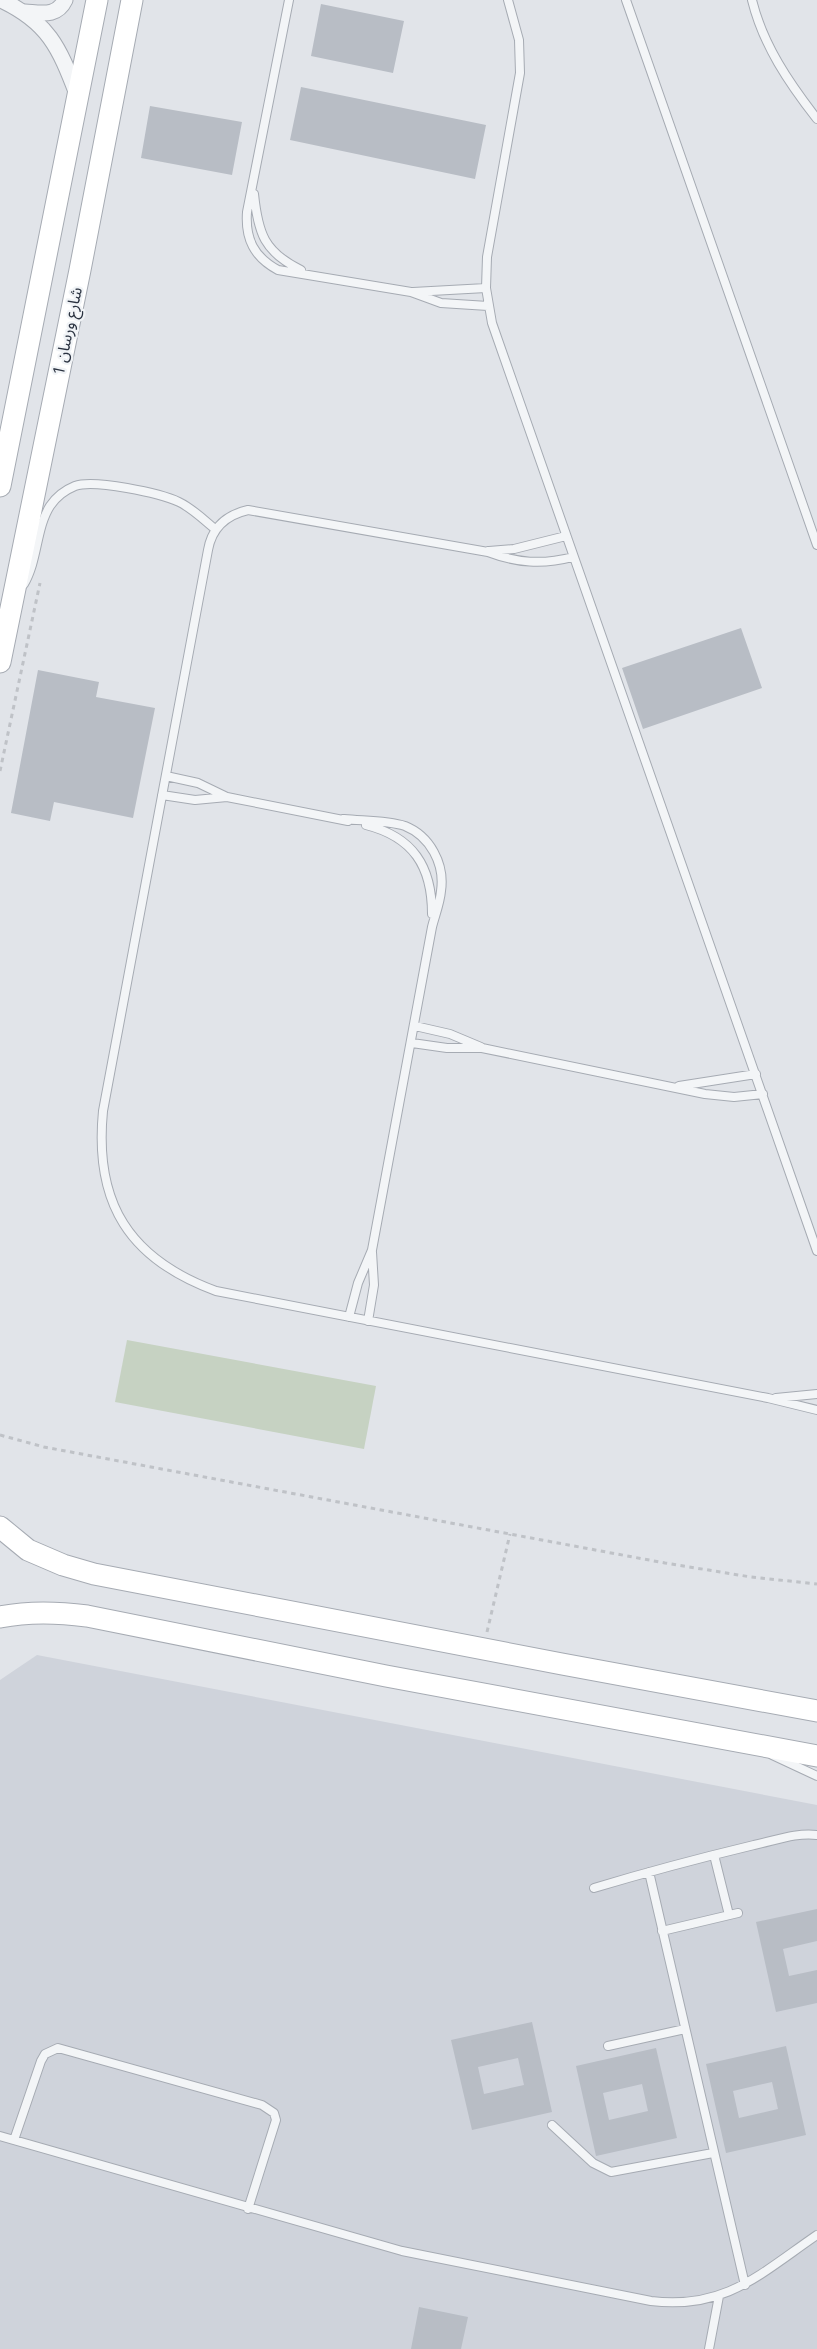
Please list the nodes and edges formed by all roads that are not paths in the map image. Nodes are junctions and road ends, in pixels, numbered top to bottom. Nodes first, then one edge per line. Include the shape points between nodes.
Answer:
1 (1, 0) edge
2 (65, 0) edge
3 (96, 0) edge
4 (132, 0) edge
5 (289, 0) edge
6 (508, 0) edge
7 (626, 0) edge
8 (752, 0) edge
9 (25, 12) junction
10 (77, 94) junction
11 (817, 119) edge
12 (253, 186) junction
13 (308, 274) junction
14 (486, 288) junction
15 (411, 292) junction
16 (488, 306) junction
17 (0, 486) edge
18 (216, 529) junction
19 (566, 536) junction
20 (817, 545) edge
21 (488, 552) junction
22 (573, 558) junction
23 (11, 606) junction
24 (0, 662) edge
25 (166, 776) junction
26 (162, 795) junction
27 (226, 797) junction
28 (344, 819) junction
29 (432, 927) junction
30 (415, 1026) junction
31 (412, 1043) junction
32 (482, 1048) junction
33 (756, 1074) junction
34 (678, 1087) junction
35 (763, 1094) junction
36 (372, 1250) junction
37 (817, 1251) edge
38 (349, 1317) junction
39 (368, 1321) junction
40 (817, 1394) edge
41 (768, 1398) junction
42 (817, 1410) edge
43 (0, 1527) edge
44 (0, 1539) edge
45 (28, 1550) junction
46 (0, 1612) edge
47 (21, 1613) junction
48 (0, 1617) edge
49 (815, 1709) edge
50 (752, 1744) junction
51 (817, 1756) edge
52 (817, 1776) edge
53 (817, 1835) edge
54 (714, 1855) junction
55 (649, 1872) junction
56 (594, 1888) dead end
57 (662, 1931) junction
58 (685, 2029) junction
59 (608, 2046) dead end
60 (552, 2125) dead end
61 (0, 2136) edge
62 (14, 2140) junction
63 (713, 2153) junction
64 (248, 2209) junction
65 (817, 2235) edge
66 (745, 2284) junction
67 (719, 2296) junction
68 (709, 2349) edge

1 - 9 street
2 - 9 street via 62,7 50,14
3 - 10 street
4 - 23 street, شارع ورسان 1
5 - 12 lane
6 - 14 lane via 519,40 520,73 487,257
7 - 20 lane
8 - 11 lane via 779,65
9 - 10 street via 56,43
10 - 17 street
12 - 13 lane via 264,240 283,261
12 - 13 lane via 246,226 255,253 278,270
13 - 15 lane
14 - 15 lane
14 - 16 lane
15 - 16 lane via 441,303
16 - 19 lane
18 - 21 lane via 223,520 248,510
18 - 23 lane via 169,498 100,484 76,486 56,498 49,508 33,564
18 - 25 lane via 208,550
19 - 21 lane
19 - 22 lane
21 - 22 lane via 530,563
22 - 33 lane
23 - 24 street, شارع ورسان 1
25 - 26 lane
25 - 27 lane via 198,783
26 - 27 lane via 195,800
26 - 38 lane via 103,1111 102,1169 110,1197 141,1247 189,1281 216,1291
27 - 28 lane
28 - 29 lane via 400,838 416,854 428,873
28 - 29 lane via 404,826 422,836 434,851 441,870 442,890
29 - 30 lane
30 - 31 lane
30 - 32 lane via 450,1034
31 - 32 lane
31 - 36 lane
32 - 34 lane
33 - 34 lane
33 - 35 lane
34 - 35 lane via 720,1096
35 - 37 lane
36 - 38 lane
36 - 39 lane via 374,1286
38 - 39 lane
39 - 41 lane
40 - 41 lane
41 - 42 lane
43 - 45 street
44 - 45 street
45 - 49 street via 63,1566 94,1574
46 - 47 street
47 - 48 street
47 - 50 street via 87,1617
50 - 51 street
50 - 52 lane
53 - 54 lane via 808,1833
54 - 55 lane
54 - 57 lane via 734,1914
55 - 56 lane
55 - 57 lane
57 - 58 lane
58 - 59 lane
58 - 63 lane
60 - 63 lane via 593,2163 611,2172
61 - 62 lane
62 - 64 lane
62 - 64 lane via 41,2061 45,2054 58,2048 262,2105 274,2113 276,2120
63 - 66 lane
64 - 67 lane via 402,2251 651,2301 695,2303
65 - 66 lane
66 - 67 lane
67 - 68 lane

